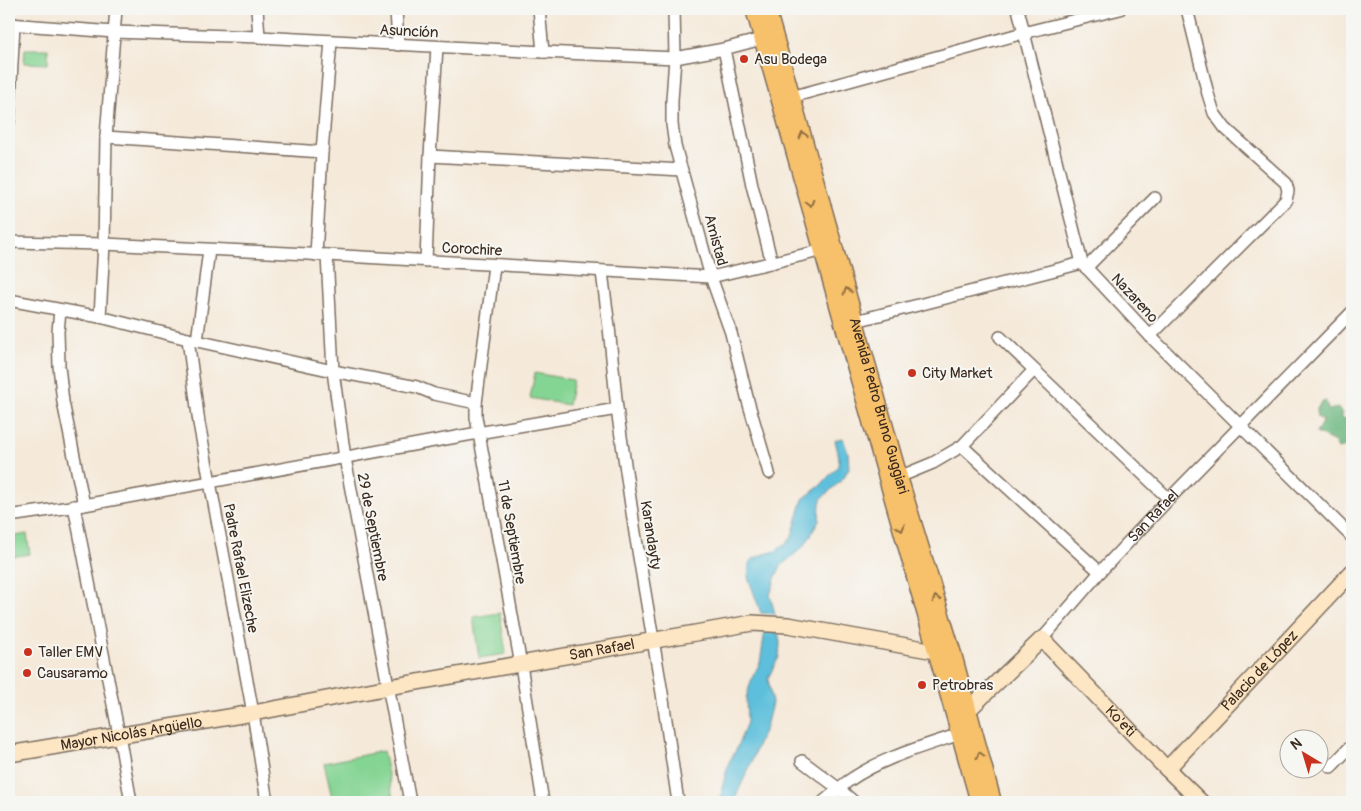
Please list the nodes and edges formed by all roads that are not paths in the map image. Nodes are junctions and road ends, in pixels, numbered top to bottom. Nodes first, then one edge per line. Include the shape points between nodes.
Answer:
1 (116, 9) edge
2 (257, 9) edge
3 (396, 9) edge
4 (539, 9) edge
5 (674, 9) edge
6 (754, 9) edge
7 (768, 9) edge
8 (1018, 9) edge
9 (1120, 9) edge
10 (1187, 9) edge
11 (11, 24) edge
12 (114, 32) junction
13 (1023, 33) junction
14 (769, 37) junction
15 (259, 38) junction
16 (330, 41) junction
17 (398, 45) junction
18 (437, 47) junction
19 (724, 49) junction
20 (543, 52) junction
21 (675, 58) junction
22 (786, 98) junction
23 (9, 121) edge
24 (106, 137) junction
25 (322, 152) junction
26 (430, 156) junction
27 (682, 170) junction
28 (1155, 198) dead end
29 (9, 242) edge
30 (104, 244) junction
31 (829, 249) junction
32 (209, 250) junction
33 (322, 255) junction
34 (426, 262) junction
35 (772, 263) junction
36 (1084, 265) junction
37 (494, 266) junction
38 (602, 272) junction
39 (710, 277) junction
40 (9, 300) edge
41 (60, 310) junction
42 (1352, 312) edge
43 (100, 317) junction
44 (850, 322) junction
45 (1150, 336) junction
46 (1000, 337) dead end
47 (193, 340) junction
48 (1034, 370) junction
49 (333, 371) junction
50 (476, 403) junction
51 (617, 409) junction
52 (1241, 426) junction
53 (478, 433) junction
54 (962, 446) junction
55 (345, 458) junction
56 (769, 473) dead end
57 (899, 477) junction
58 (209, 481) junction
59 (1169, 499) junction
60 (79, 506) junction
61 (9, 516) edge
62 (1352, 537) edge
63 (1100, 572) junction
64 (1352, 572) edge
65 (1042, 639) junction
66 (653, 641) junction
67 (936, 651) junction
68 (952, 654) junction
69 (521, 665) junction
70 (389, 687) junction
71 (253, 713) junction
72 (961, 722) junction
73 (119, 735) junction
74 (1352, 745) edge
75 (9, 754) edge
76 (802, 761) dead end
77 (1331, 767) dead end
78 (1167, 769) junction
79 (839, 789) junction
80 (131, 802) edge
81 (267, 802) edge
82 (410, 802) edge
83 (544, 802) edge
84 (678, 802) edge
85 (823, 802) edge
86 (854, 802) edge
87 (979, 802) edge
88 (993, 802) edge
89 (1201, 802) edge

1 - 12 street
2 - 15 street
3 - 17 street
4 - 20 street
5 - 21 street, Amistad
6 - 14 main road, Avenida Pedro Bruno Guggiari
7 - 14 main road, Avenida Pedro Bruno Guggiari
8 - 13 street, Nazareno
9 - 13 street
10 - 45 street via 1214,113 1225,128 1286,183 1288,191 1286,200
11 - 12 street, Asunción
11 - 23 street
12 - 15 street, Asunción
12 - 24 street
13 - 22 street
13 - 36 street, Nazareno
14 - 19 street, Asunción
14 - 22 main road, Avenida Pedro Bruno Guggiari
15 - 16 street, Asunción
16 - 17 street, Asunción
16 - 25 street, 29 de Septiembre
17 - 18 street, Asunción
18 - 20 street, Asunción
18 - 26 street
19 - 21 street, Asunción
19 - 35 street
20 - 21 street, Asunción
21 - 27 street, Amistad via 672,124
22 - 31 main road, Avenida Pedro Bruno Guggiari
24 - 25 street
24 - 30 street
25 - 33 street, 29 de Septiembre
26 - 27 street
26 - 34 street
27 - 39 street, Amistad
28 - 36 street
29 - 30 street, Corochire
30 - 32 street, Corochire
30 - 43 street
31 - 35 street, Corochire
31 - 44 main road, Avenida Pedro Bruno Guggiari
32 - 33 street, Corochire
32 - 47 street, Padre Rafael Elizeche
33 - 34 street, Corochire
33 - 49 street, 29 de Septiembre
34 - 37 street, Corochire
35 - 39 street, Corochire
36 - 44 street
36 - 45 street, Nazareno
37 - 38 street, Corochire
37 - 50 street, 11 de Septiembre
38 - 39 street, Corochire
38 - 51 street, Karandayty
39 - 56 street, Amistad via 731,332
40 - 41 street
41 - 43 street
41 - 60 street via 59,366
42 - 52 street, San Rafael
43 - 47 street
44 - 57 main road, Avenida Pedro Bruno Guggiari
44 -> 67 main road, Avenida Pedro Bruno Guggiari
45 - 52 street, Nazareno
46 - 48 street
47 - 49 street
47 - 58 street, Padre Rafael Elizeche via 198,423
48 - 54 street
48 - 59 street
49 - 50 street via 417,387
49 - 55 street, 29 de Septiembre
50 - 53 street, 11 de Septiembre
51 - 53 street
51 - 66 street, Karandayty
52 - 59 street, San Rafael
52 - 62 street, Nazareno
53 - 55 street
53 - 69 street, 11 de Septiembre
54 - 57 street
54 - 63 street
55 - 58 street
55 - 70 street, 29 de Septiembre
68 -> 57 main road, Avenida Pedro Bruno Guggiari
58 - 60 street
58 - 71 street, Padre Rafael Elizeche
59 - 63 street, San Rafael
60 - 61 street
60 - 73 street
63 - 65 street, San Rafael
64 - 78 street, Palacio de López
65 - 72 street, San Rafael
65 - 78 street, Ko'eti
66 - 67 street, San Rafael via 752,623 788,625
66 - 69 street, San Rafael
66 - 84 street, Karandayty
67 - 68 street, San Rafael
67 - 72 main road, Avenida Pedro Bruno Guggiari
68 - 72 main road, Avenida Pedro Bruno Guggiari
69 - 70 street, San Rafael
69 - 83 street, 11 de Septiembre
70 - 71 street, San Rafael
70 - 82 street, 29 de Septiembre
71 - 73 street, Mayor Nicolás Argüello
71 - 81 street, Padre Rafael Elizeche
72 - 79 street via 868,769
72 - 87 main road, Avenida Pedro Bruno Guggiari
88 -> 72 main road, Avenida Pedro Bruno Guggiari
73 - 75 street, Mayor Nicolás Argüello
73 - 80 street
74 - 77 street
76 - 79 street
78 - 89 street, Ko'eti
79 - 85 street
79 - 86 street

